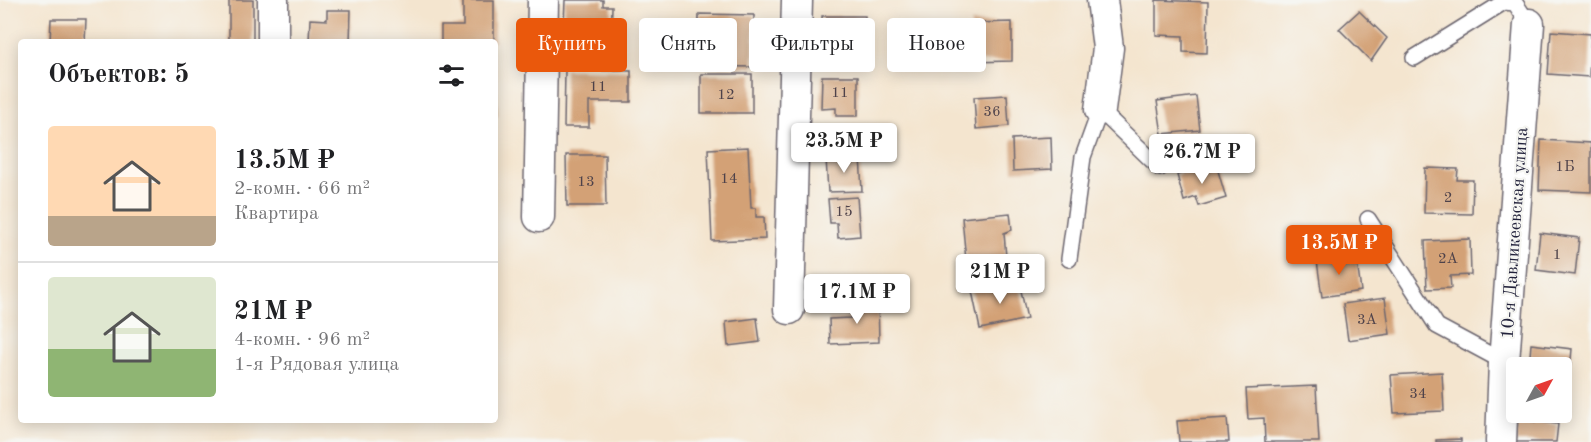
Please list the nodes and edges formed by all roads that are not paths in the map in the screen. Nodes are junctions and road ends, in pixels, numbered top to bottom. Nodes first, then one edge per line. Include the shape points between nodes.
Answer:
1 (273, 0) edge
2 (543, 0) edge
3 (797, 0) edge
4 (1102, 0) edge
5 (1529, 24) joint
6 (273, 39) edge
7 (1414, 58) dead end
8 (1100, 110) junction
9 (1160, 168) dead end
10 (539, 217) dead end
11 (1368, 219) dead end
12 (1069, 259) dead end
13 (789, 309) dead end
14 (1504, 362) junction
15 (1501, 442) edge

1 - 6 street
2 - 10 street
3 - 13 street
4 - 8 street via 1108,48
5 - 7 lane via 1515,3 1504,2
5 - 14 street, 10-я Давликеевская улица
8 - 9 lane
8 - 12 lane via 1083,157
11 - 14 lane via 1437,326
14 - 15 street, 10-я Давликеевская улица

